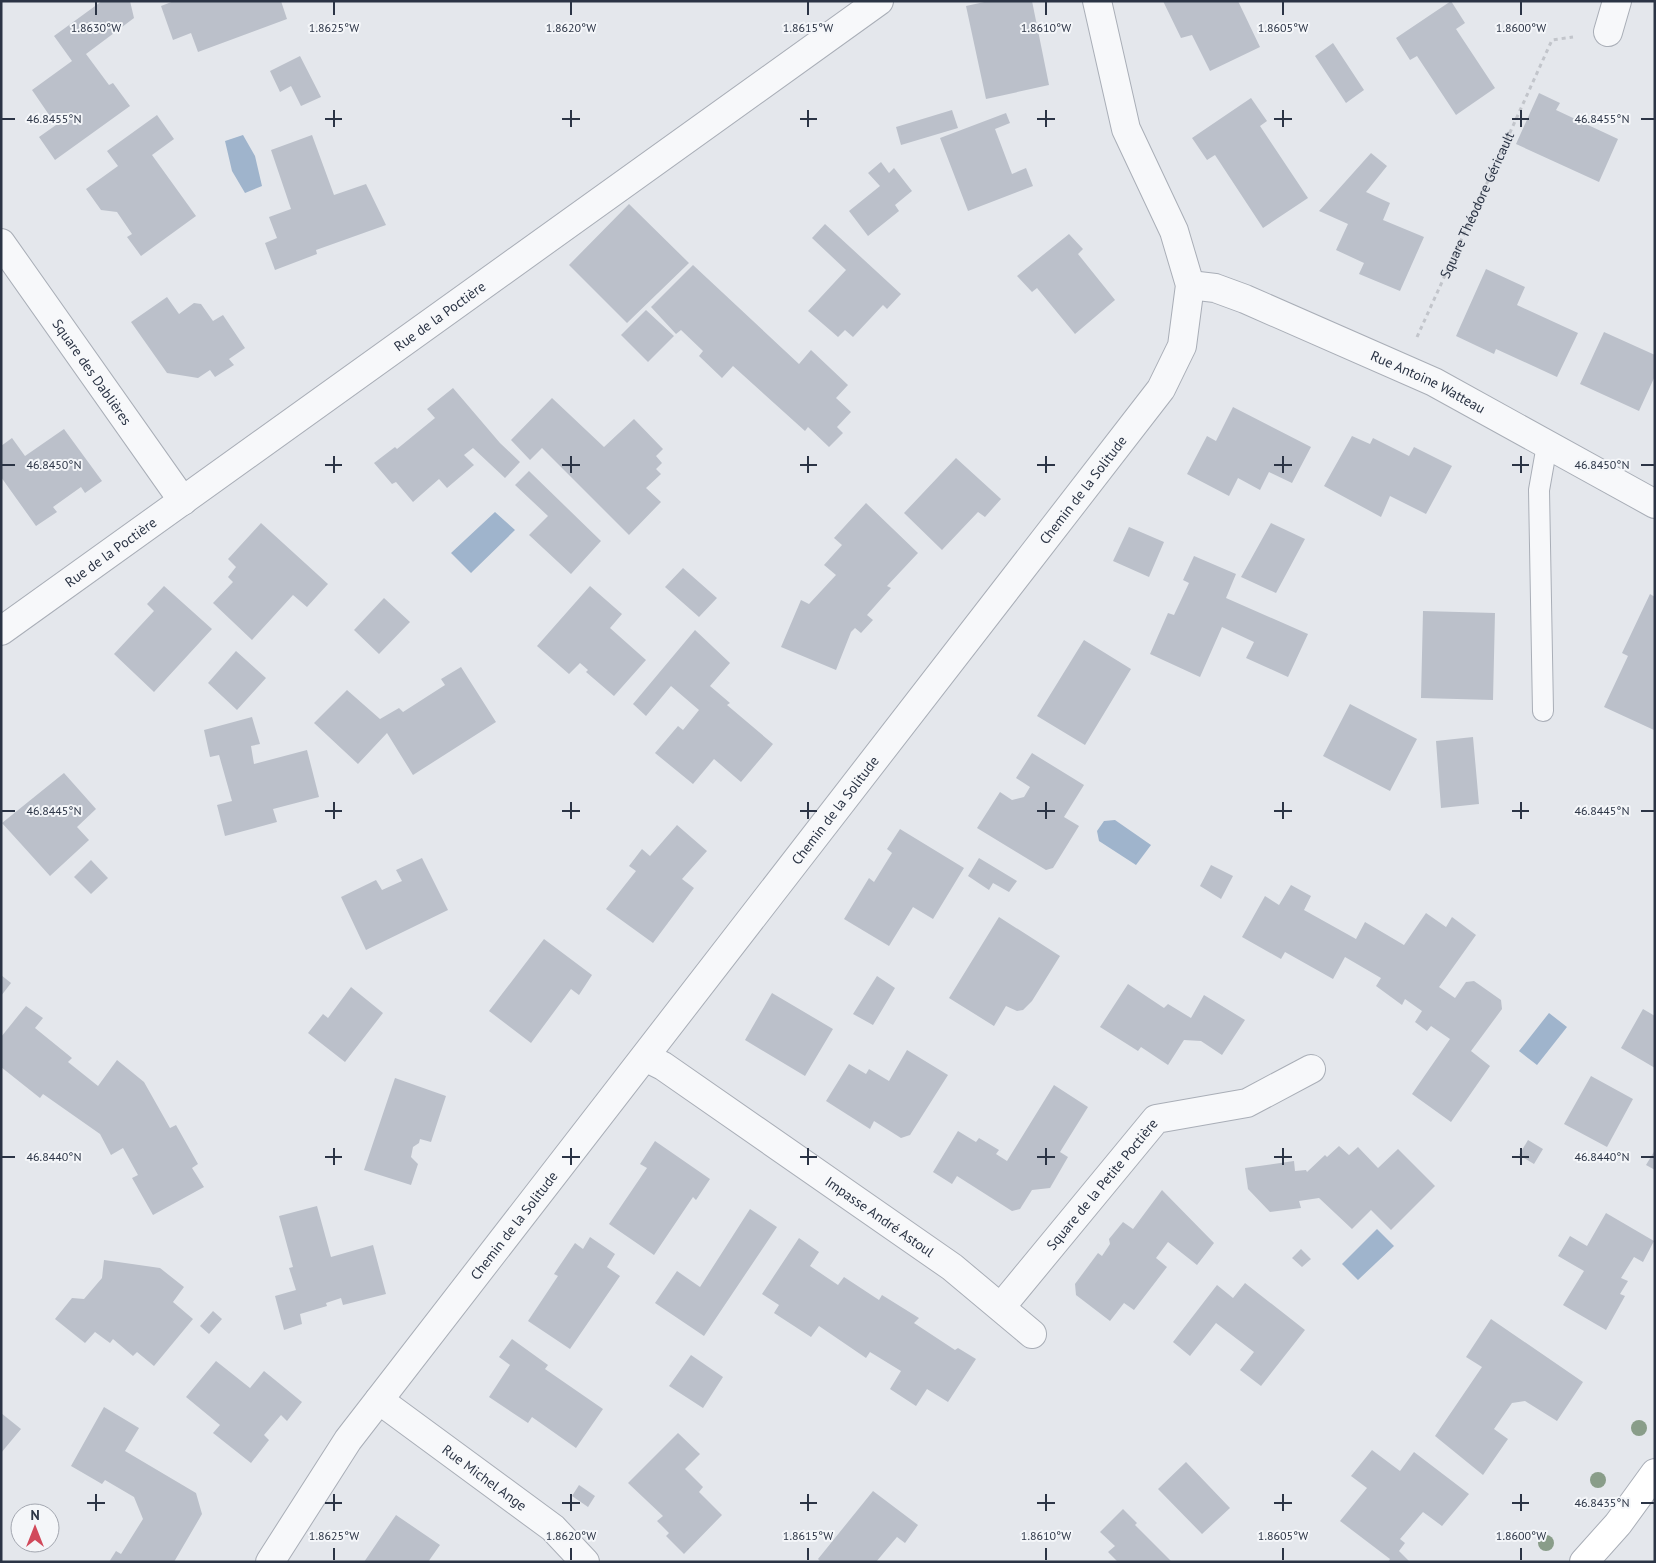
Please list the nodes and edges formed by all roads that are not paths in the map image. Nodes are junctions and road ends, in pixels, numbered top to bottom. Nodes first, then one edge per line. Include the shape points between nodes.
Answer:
1 (879, 1) edge
2 (1097, 1) edge
3 (1618, 1) edge
4 (1608, 32) road end
5 (1, 243) edge
6 (1190, 285) junction
7 (1547, 445) junction
8 (183, 501) junction
9 (1655, 504) edge
10 (1, 631) edge
11 (1543, 711) dead end
12 (645, 1057) junction
13 (1311, 1069) dead end
14 (1001, 1308) junction
15 (1032, 1334) dead end
16 (379, 1400) junction
17 (1655, 1473) edge
18 (270, 1562) edge
19 (585, 1562) edge
20 (1584, 1562) edge

1 - 8 street, Rue de la Poctière
2 - 6 street, Chemin de la Solitude via 1126,129 1174,231
3 - 4 street
5 - 8 street, Square des Dablières
6 - 7 street, Rue Antoine Watteau via 1215,288 1245,299 1403,368
6 - 12 street, Chemin de la Solitude via 1182,346 1161,389
7 - 9 street, Rue Antoine Watteau
7 - 11 lane via 1539,490
8 - 10 street, Rue de la Poctière
12 - 14 street, Impasse André Astoul via 663,1066 952,1267
12 - 16 street, Chemin de la Solitude
13 - 14 street, Square de la Petite Poctière via 1247,1103 1156,1118
14 - 15 street, Impasse André Astoul
16 - 18 street, Chemin de la Solitude via 318,1485
16 - 19 street, Rue Michel Ange via 553,1528
17 - 20 main road via 1618,1524

